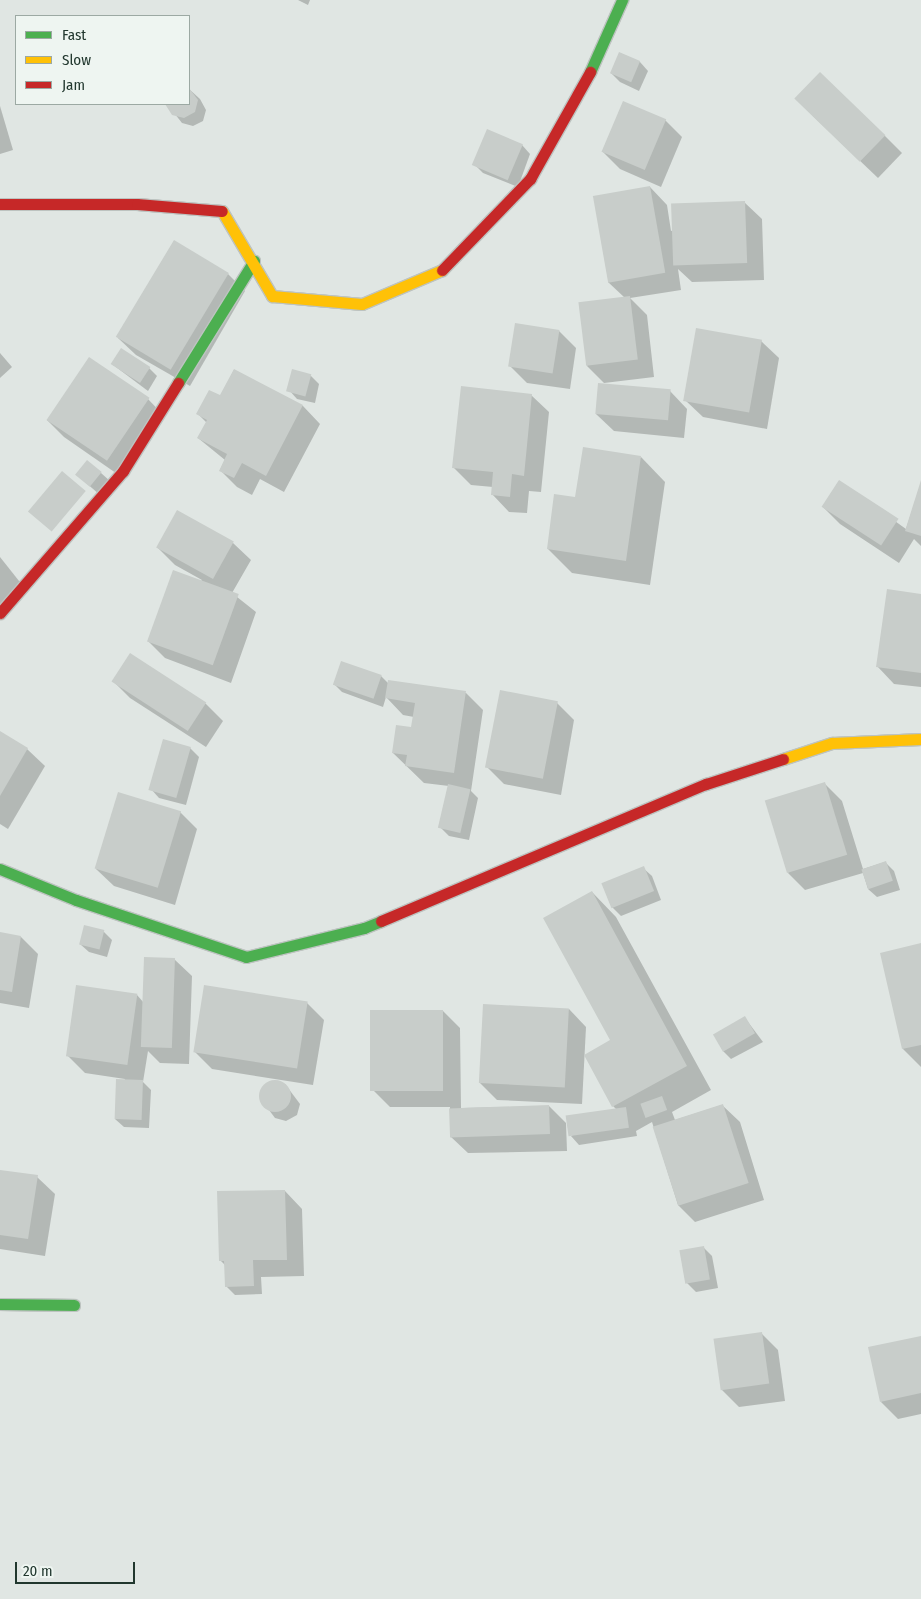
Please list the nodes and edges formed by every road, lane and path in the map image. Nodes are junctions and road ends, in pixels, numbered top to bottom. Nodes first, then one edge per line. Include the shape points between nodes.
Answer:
1 (622, 0) edge
2 (0, 204) edge
3 (254, 261) junction
4 (0, 613) edge
5 (921, 738) edge
6 (0, 869) edge
7 (0, 1304) edge
8 (74, 1305) dead end

1 - 3 street via 580,95 530,178 439,273 362,304 272,296
2 - 3 street via 137,204 221,209
3 - 4 street via 123,471
5 - 6 street via 832,743 706,784 364,928 246,957 76,900
7 - 8 street

